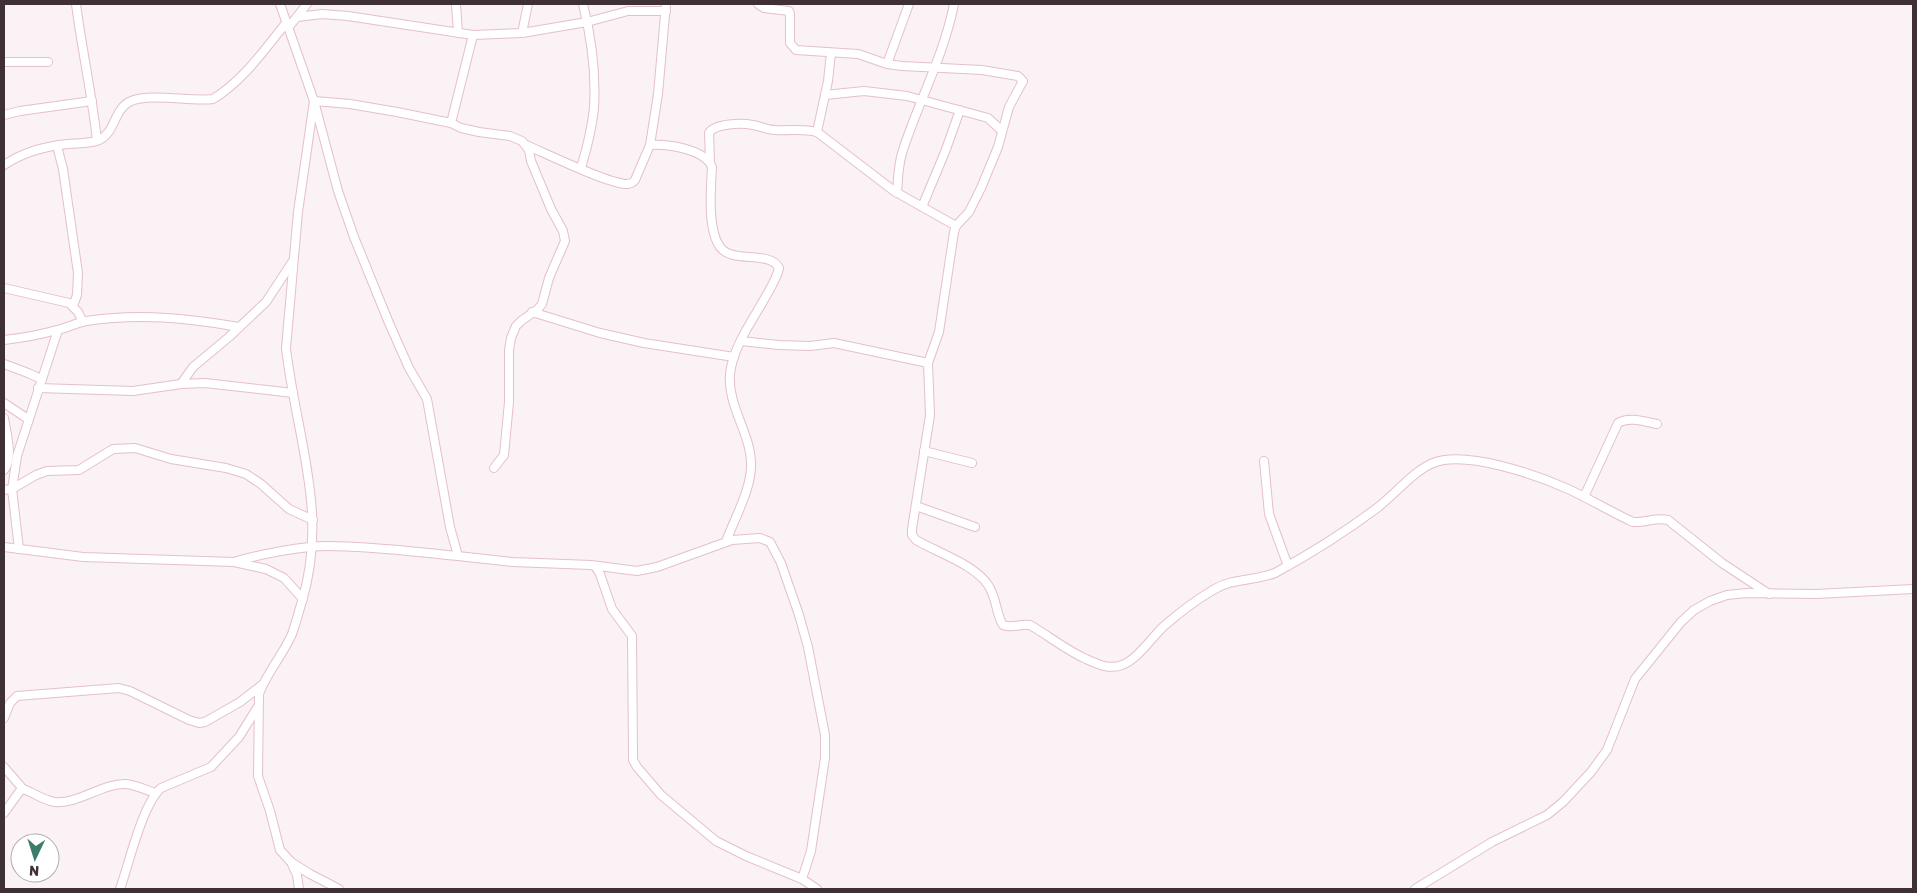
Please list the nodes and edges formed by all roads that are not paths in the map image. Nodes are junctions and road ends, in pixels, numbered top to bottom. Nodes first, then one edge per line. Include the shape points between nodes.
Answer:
1 (76, 4) edge
2 (280, 4) edge
3 (307, 4) edge
4 (456, 4) edge
5 (528, 4) edge
6 (583, 4) edge
7 (758, 4) edge
8 (909, 4) edge
9 (954, 4) edge
10 (666, 7) edge
11 (297, 17) junction
12 (587, 22) junction
13 (287, 25) junction
14 (522, 32) junction
15 (458, 33) junction
16 (472, 36) junction
17 (831, 53) junction
18 (4, 62) edge
19 (48, 62) dead end
20 (887, 64) junction
21 (936, 68) junction
22 (825, 95) junction
23 (922, 100) junction
24 (92, 101) junction
25 (314, 101) junction
26 (960, 110) junction
27 (4, 115) edge
28 (451, 124) junction
29 (1002, 131) junction
30 (817, 132) junction
31 (98, 140) junction
32 (526, 144) junction
33 (57, 146) junction
34 (650, 146) junction
35 (710, 161) junction
36 (4, 166) edge
37 (581, 168) junction
38 (897, 193) junction
39 (922, 208) junction
40 (956, 226) junction
41 (294, 259) junction
42 (4, 288) edge
43 (73, 306) junction
44 (532, 312) junction
45 (83, 322) junction
46 (239, 327) junction
47 (58, 330) junction
48 (4, 340) edge
49 (741, 341) junction
50 (734, 358) junction
51 (928, 363) junction
52 (4, 364) edge
53 (41, 379) junction
54 (181, 384) junction
55 (38, 388) junction
56 (293, 393) junction
57 (4, 403) edge
58 (4, 418) edge
59 (28, 419) junction
60 (1657, 424) dead end
61 (924, 451) junction
62 (1264, 461) dead end
63 (972, 464) dead end
64 (494, 468) dead end
65 (4, 470) edge
66 (8, 490) edge
67 (1584, 497) junction
68 (916, 506) junction
69 (313, 520) junction
70 (975, 528) dead end
71 (726, 542) junction
72 (4, 547) edge
73 (313, 548) junction
74 (19, 549) junction
75 (458, 556) junction
76 (234, 562) junction
77 (595, 566) junction
78 (1288, 566) junction
79 (1913, 589) edge
80 (1769, 594) junction
81 (303, 599) junction
82 (263, 683) junction
83 (258, 706) junction
84 (4, 718) edge
85 (4, 767) edge
86 (23, 789) junction
87 (155, 794) junction
88 (4, 813) edge
89 (291, 862) junction
90 (802, 878) junction
91 (120, 889) edge
92 (299, 889) edge
93 (339, 889) edge
94 (817, 889) edge
95 (1414, 889) edge

1 - 24 street
2 - 13 street
3 - 11 street
4 - 15 street
5 - 14 street
6 - 12 street
7 - 17 street via 789,12 790,43 796,50
8 - 20 street
9 - 21 street
10 - 12 street
10 - 34 street
11 - 13 street
11 - 15 street via 322,14 348,16
12 - 14 street
12 - 37 street via 594,106
13 - 25 street
13 - 31 street via 222,94 202,101 158,98 129,102 120,111 111,130
14 - 16 street
15 - 16 street
16 - 28 street
17 - 20 street via 858,54
17 - 22 street
18 - 19 street
20 - 21 street
21 - 23 street
21 - 29 street via 982,70 1022,78 1023,84 1009,107
22 - 23 street via 864,90
22 - 30 street
23 - 26 street
23 - 38 street via 902,151
24 - 27 street
24 - 31 street
25 - 28 street via 350,104
25 - 41 street
25 - 75 street via 354,237 405,359 427,398
26 - 29 street via 988,118
26 - 39 street
28 - 32 street via 510,136
29 - 40 street via 975,201
30 - 35 street via 773,130 742,123 714,128 709,133
30 - 38 street
31 - 33 street
32 - 37 street
32 - 44 street via 565,241 542,304
33 - 36 street via 31,152
33 - 43 street via 78,273
34 - 35 street via 679,147
34 - 37 street via 631,183 610,180
35 - 49 street via 711,212 721,249 731,254 769,260 779,268
38 - 39 street
39 - 40 street
40 - 51 street via 939,332
41 - 46 street via 266,302
41 - 56 street via 286,348
42 - 43 street via 64,301
43 - 45 street
44 - 50 street via 644,343
44 - 64 street via 516,326 511,338 504,455
45 - 46 street via 164,316
45 - 47 street
46 - 54 street via 193,367
47 - 48 street
47 - 53 street
49 - 50 street
49 - 51 street via 810,346 834,343
50 - 71 street via 730,390 752,465 750,480
51 - 61 street via 931,404
52 - 53 street
53 - 55 street
54 - 55 street via 133,391
54 - 56 street via 205,383
55 - 59 street
56 - 69 street via 309,474
57 - 59 street
58 - 65 street via 8,455 8,466
59 - 66 street
60 - 67 street via 1632,420 1618,423
61 - 63 street
61 - 68 street
62 - 78 street via 1270,514
66 - 69 street via 47,471 79,470 113,449 135,448 246,474 289,509
66 - 74 street
67 - 78 street via 1549,481 1495,464 1440,461 1423,468 1378,508
67 - 80 street via 1633,522 1668,520 1722,563
68 - 70 street
68 - 78 street via 912,535 983,578 993,594 1003,625 1030,625 1073,653 1114,668 1132,660 1164,626 1215,589 1227,583 1265,577
69 - 73 street
71 - 77 street via 638,571
71 - 90 street via 760,538 770,542 781,563 808,647 825,735 825,758 811,851
72 - 74 street
73 - 75 street via 416,550
73 - 76 street
73 - 81 street
74 - 76 street via 83,557
75 - 77 street
76 - 81 street via 266,569 284,578
77 - 90 street via 612,609 632,636 633,760 637,767 661,795 716,842
79 - 80 street
80 - 95 street via 1747,592 1727,595 1694,610 1662,643 1635,679 1607,750 1563,802 1548,815 1492,842
81 - 82 street via 292,634
82 - 83 street
82 - 84 street via 240,702 199,723 119,688 16,696
83 - 87 street via 239,737 211,767
83 - 89 street via 258,776 279,846
85 - 86 street
86 - 87 street via 44,800 57,802 124,784
86 - 88 street
87 - 91 street
89 - 92 street
89 - 93 street
90 - 94 street

